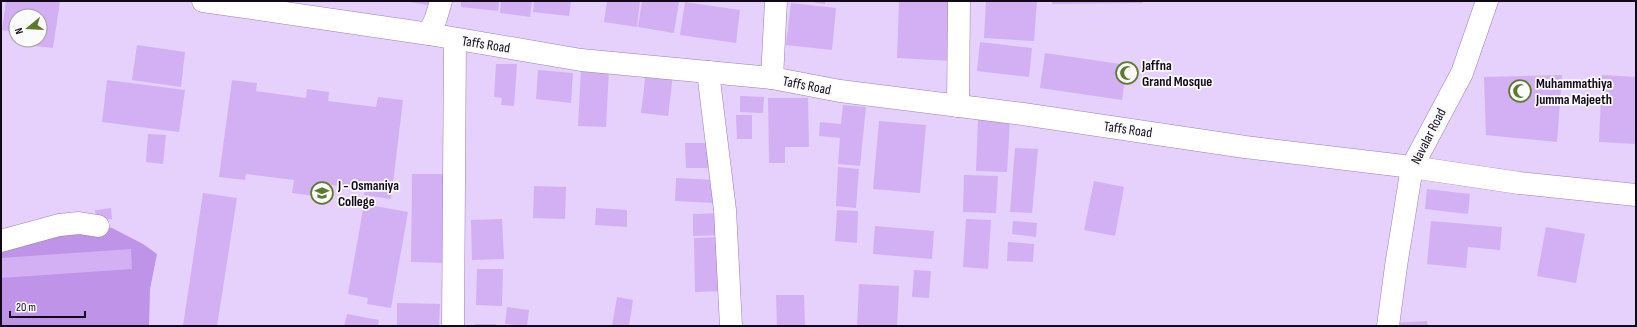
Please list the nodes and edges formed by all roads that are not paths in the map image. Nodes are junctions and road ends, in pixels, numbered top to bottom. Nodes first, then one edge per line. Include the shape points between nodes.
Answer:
1 (203, 1) edge
2 (441, 1) edge
3 (776, 1) edge
4 (959, 1) edge
5 (1487, 1) edge
6 (429, 34) junction
7 (455, 39) junction
8 (708, 72) junction
9 (772, 78) junction
10 (958, 106) junction
11 (1412, 167) junction
12 (1636, 195) edge
13 (98, 226) dead end
14 (1, 241) edge
15 (453, 326) edge
16 (731, 326) edge
17 (1388, 326) edge

1 - 6 street, Taffs Road
2 - 6 street
3 - 9 street
4 - 10 street
5 - 11 street, Navalar Road via 1462,73
6 - 7 street, Taffs Road
7 - 8 street, Taffs Road via 581,60
7 - 15 street
8 - 9 street, Taffs Road
8 - 16 street via 725,210
9 - 10 street, Taffs Road via 840,91
10 - 11 street, Taffs Road via 1245,147
11 - 12 street, Taffs Road via 1519,183
11 - 17 street, Navalar Road
13 - 14 street via 79,223 59,225

